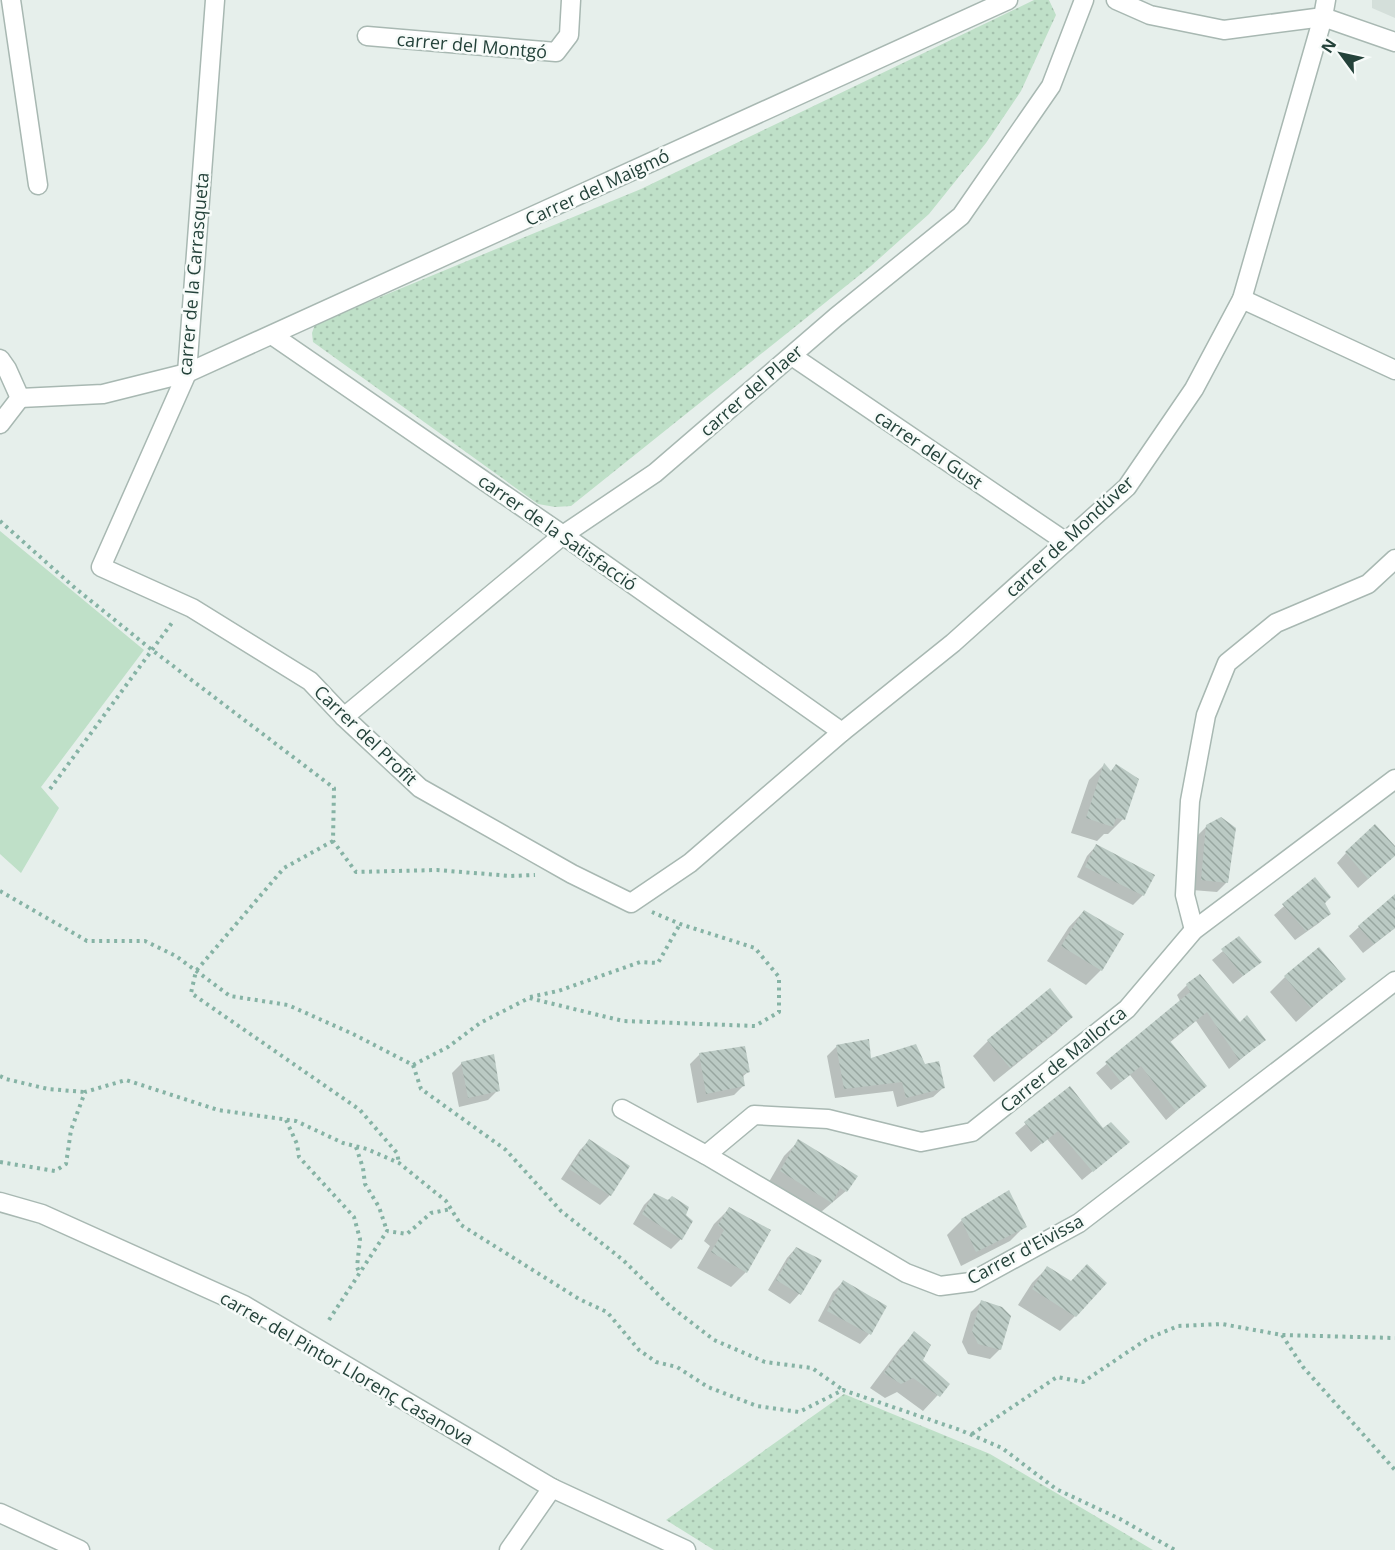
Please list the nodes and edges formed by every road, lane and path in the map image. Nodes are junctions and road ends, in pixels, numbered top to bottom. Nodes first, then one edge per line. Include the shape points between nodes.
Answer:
1 (11, 0) edge
2 (215, 0) edge
3 (571, 0) edge
4 (1008, 0) edge
5 (1084, 0) edge
6 (1116, 0) edge
7 (1325, 9) edge
8 (367, 36) dead end
9 (1395, 42) edge
10 (38, 185) dead end
11 (1242, 299) junction
12 (272, 335) junction
13 (792, 356) junction
14 (0, 359) edge
15 (1395, 370) edge
16 (187, 374) junction
17 (20, 398) junction
18 (0, 424) edge
19 (0, 521) edge
20 (562, 535) junction
21 (1066, 542) junction
22 (1395, 559) edge
23 (101, 567) joint
24 (185, 604) junction
25 (152, 650) junction
26 (344, 717) junction
27 (842, 732) junction
28 (1395, 778) edge
29 (50, 789) dead end
30 (333, 841) junction
31 (542, 875) dead end
32 (0, 891) edge
33 (632, 903) junction
34 (680, 924) junction
35 (1194, 930) junction
36 (196, 971) junction
37 (1395, 981) edge
38 (529, 998) junction
39 (413, 1065) junction
40 (0, 1076) edge
41 (85, 1092) junction
42 (622, 1108) dead end
43 (286, 1120) junction
44 (356, 1146) junction
45 (706, 1155) junction
46 (0, 1162) edge
47 (399, 1163) junction
48 (0, 1202) edge
49 (451, 1209) junction
50 (387, 1231) junction
51 (359, 1272) junction
52 (329, 1320) dead end
53 (1282, 1335) junction
54 (1395, 1338) edge
55 (843, 1390) junction
56 (971, 1434) junction
57 (1395, 1470) edge
58 (552, 1488) junction
59 (0, 1513) edge
60 (80, 1550) edge
61 (509, 1550) edge
62 (686, 1550) edge
63 (1175, 1550) edge

1 - 10 street
2 - 16 street, carrer de la Carrasqueta
3 - 8 street, carrer del Montgó via 569,35 556,52
4 - 12 street, Carrer del Maigmó
5 - 13 street, carrer del Plaer via 1051,86 961,216
6 - 7 street via 1150,15 1224,30
7 - 9 street
7 - 11 street, carrer de Mondúver
11 - 15 street
11 - 21 street, carrer de Mondúver via 1194,389 1127,487
12 - 16 street, Carrer del Maigmó
12 - 20 street, carrer de la Satisfacció
13 - 20 street, carrer del Plaer via 655,473
13 - 21 street, carrer del Gust
14 - 17 street
16 - 17 street, Carrer del Maigmó via 103,394
16 - 23 street, carrer de la Carrasqueta
17 - 18 street
19 - 25 path
20 - 26 street, carrer del Plaer
20 - 27 street, carrer de la Satisfacció
21 - 27 street, carrer de Mondúver via 953,643
22 - 35 street via 1368,584 1276,623 1227,663 1206,715 1190,801 1185,895
23 - 24 street, Carrer del Profit
24 - 25 path
24 - 26 street, Carrer del Profit via 310,681
25 - 29 path
25 - 30 path via 334,788
26 - 33 street, Carrer del Profit via 420,788 572,874
27 - 33 street, carrer de Mondúver via 690,863
28 - 35 street, Carrer de Mallorca
30 - 31 path via 356,872 437,870
30 - 36 path via 284,867
32 - 36 path via 87,942 145,941
33 - 34 path
34 - 38 path via 658,963 640,962
34 - 38 path via 755,948 779,977 779,1012 755,1026 623,1020
35 - 45 street, Carrer de Mallorca via 1127,1010 972,1132 921,1142 828,1119 754,1115
36 - 39 path via 230,996 288,1005
36 - 47 path via 191,993 360,1110 397,1153
37 - 45 street, Carrer d'Eivissa via 1079,1223 971,1282 939,1286 906,1273
38 - 39 path
39 - 55 path via 421,1089 506,1150 561,1212 714,1340 765,1362 812,1368
40 - 41 path via 48,1089
41 - 43 path via 126,1080 218,1110
41 - 46 path via 71,1130 66,1164 55,1171
42 - 45 street, Carrer d'Eivissa
43 - 44 path
43 - 51 path via 299,1157 354,1217 360,1239
44 - 47 path
44 - 50 path via 365,1184
47 - 49 path
48 - 58 street, carrer del Pintor Llorenç Casanova via 42,1214 244,1305
49 - 50 path via 431,1213 407,1234
49 - 55 path via 461,1225 579,1299 607,1312 639,1350 656,1362 676,1367 708,1387 757,1406 799,1412
50 - 51 path
51 - 52 path
53 - 54 path
53 - 56 path via 1222,1324 1178,1326 1147,1339 1083,1382 1057,1377
53 - 57 path via 1303,1367
55 - 56 path
56 - 63 path via 1002,1448 1056,1489
58 - 61 street
58 - 62 street, carrer del Pintor Llorenç Casanova
59 - 60 street

